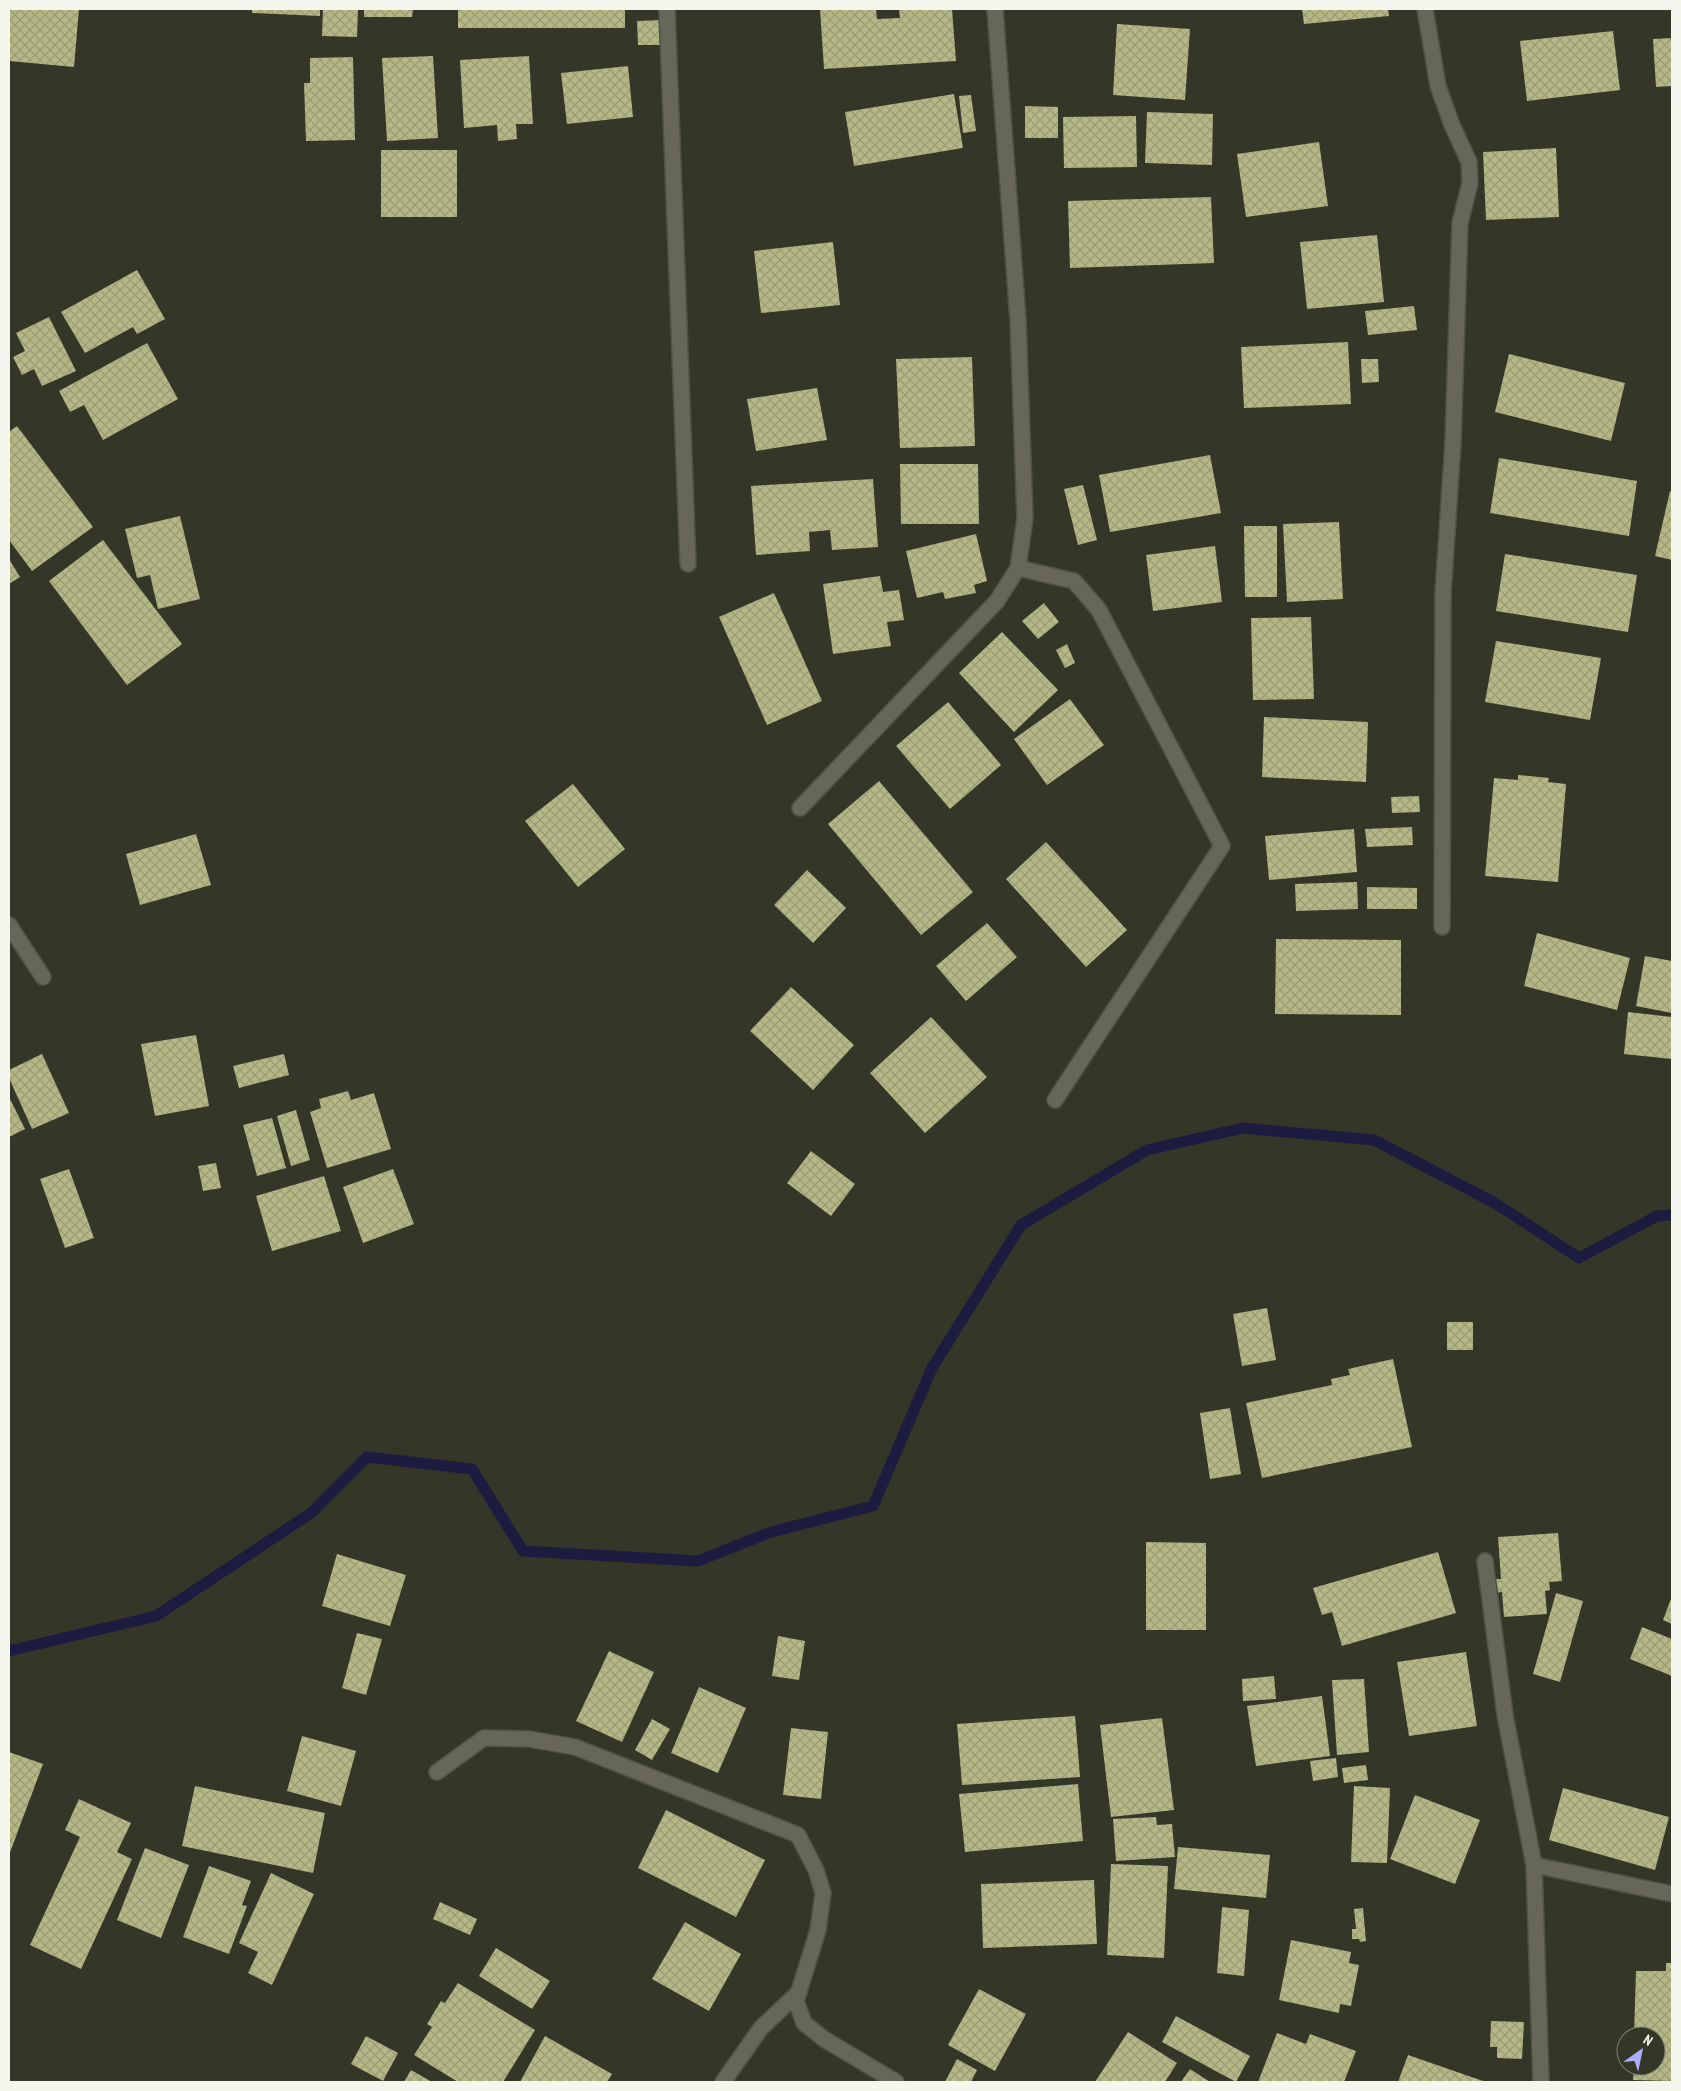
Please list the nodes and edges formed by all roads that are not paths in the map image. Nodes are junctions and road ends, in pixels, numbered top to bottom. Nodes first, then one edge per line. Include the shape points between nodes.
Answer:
1 (667, 9) edge
2 (995, 9) edge
3 (1426, 9) edge
4 (688, 564) dead end
5 (1018, 568) junction
6 (800, 808) dead end
7 (9, 925) edge
8 (1442, 927) dead end
9 (43, 977) dead end
10 (1055, 1100) dead end
11 (1485, 1562) dead end
12 (437, 1772) dead end
13 (1534, 1865) junction
14 (1672, 1894) edge
15 (799, 1992) junction
16 (723, 2082) edge
17 (896, 2082) edge
18 (1541, 2082) edge

1 - 4 street
2 - 5 street via 1018,320 1025,518
3 - 8 street via 1438,86 1469,162 1470,183 1460,223 1453,442 1443,593
5 - 6 street via 997,601
5 - 10 street via 1074,581 1099,610 1222,846
7 - 9 street
11 - 13 street via 1505,1715
12 - 15 street via 484,1738 530,1739 575,1747 798,1835 824,1893 818,1930
13 - 14 street
13 - 18 street
15 - 16 street via 761,2028
15 - 17 street via 796,2001 804,2023 824,2039

